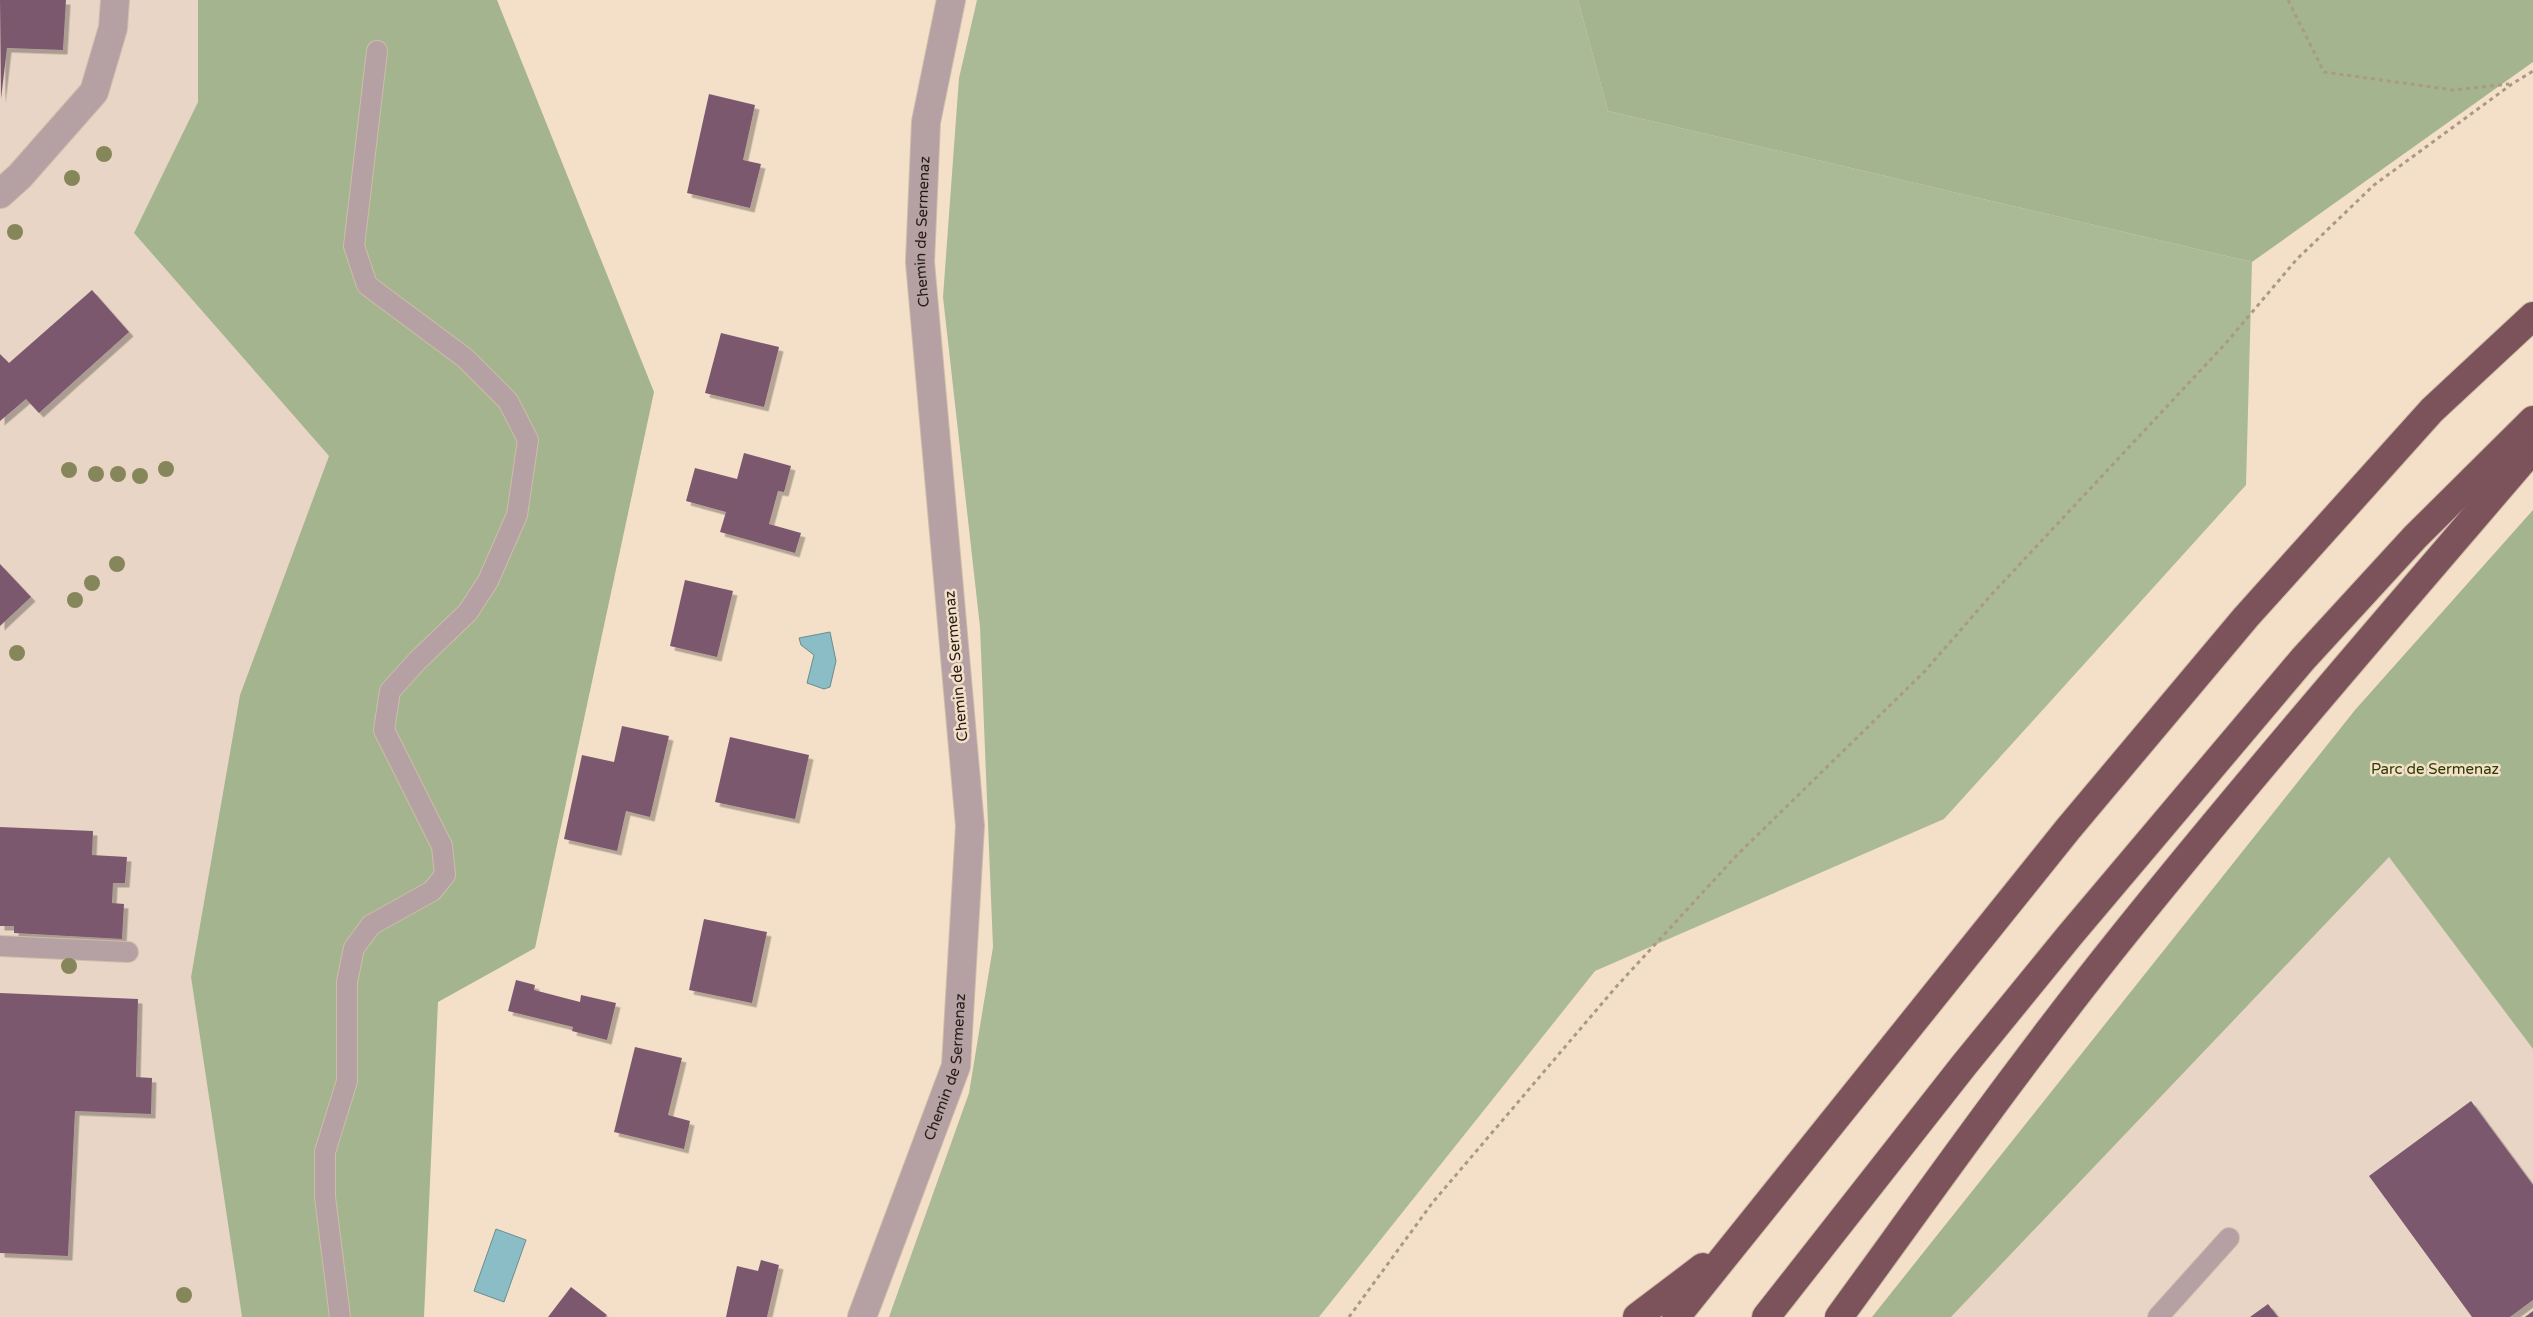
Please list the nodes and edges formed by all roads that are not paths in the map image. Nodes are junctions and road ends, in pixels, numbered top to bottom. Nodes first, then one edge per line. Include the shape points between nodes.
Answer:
1 (115, 0) edge
2 (951, 0) edge
3 (377, 51) dead end
4 (0, 194) edge
5 (2533, 316) edge
6 (2533, 420) edge
7 (2533, 449) edge
8 (0, 946) edge
9 (128, 952) dead end
10 (2229, 1238) dead end
11 (1734, 1244) junction
12 (340, 1317) edge
13 (862, 1317) edge
14 (1637, 1317) edge
15 (1676, 1317) edge
16 (1766, 1317) edge
17 (1839, 1317) edge
18 (2158, 1317) edge

1 - 4 street via 113,28 94,92 20,176
2 - 13 street, Chemin de Sermenaz via 926,122 920,262 970,826 956,1066
3 - 12 lane via 354,246 367,285 465,358 508,401 528,440 517,515 488,581 468,612 390,691 384,730 442,846 445,875 432,892 371,924 354,948 347,982 346,1081 325,1152 325,1197
5 - 11 highway via 2432,410 2246,617 2068,829
6 - 16 highway via 2415,537 2303,659 2064,942
7 - 17 highway via 2125,933 2012,1080
8 - 9 lane
10 - 18 lane
11 - 14 highway
11 - 15 highway

